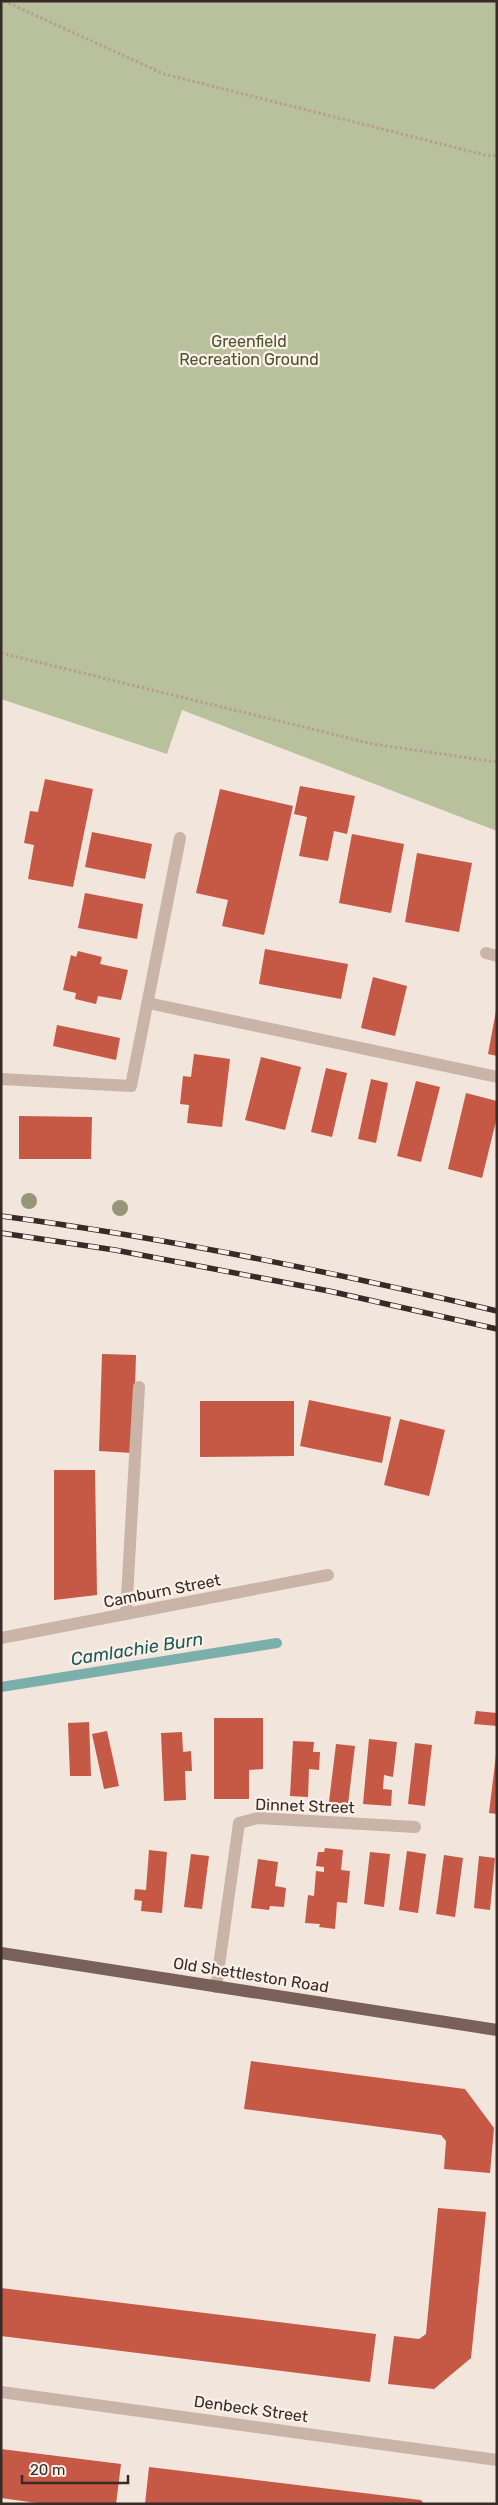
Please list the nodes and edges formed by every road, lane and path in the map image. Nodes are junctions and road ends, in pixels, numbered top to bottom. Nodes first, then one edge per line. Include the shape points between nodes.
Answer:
1 (4, 1) edge
2 (497, 156) edge
3 (1, 653) edge
4 (497, 762) edge
5 (180, 838) dead end
6 (148, 1003) junction
7 (497, 1077) edge
8 (1, 1079) edge
9 (139, 1387) dead end
10 (328, 1575) dead end
11 (126, 1614) junction
12 (1, 1638) edge
13 (415, 1827) dead end
14 (1, 1953) edge
15 (216, 1987) junction
16 (497, 2030) edge
17 (1, 2392) edge
18 (497, 2460) edge

1 - 2 path via 164,74 485,156
3 - 4 path via 373,744
5 - 6 street
6 - 7 street
6 - 8 street via 131,1086
9 - 11 street
10 - 11 street, Camburn Street
11 - 12 street, Camburn Street
13 - 15 street, Dinnet Street via 258,1818 239,1823
14 - 15 main road, Old Shettleston Road
15 - 16 main road, Old Shettleston Road
17 - 18 street, Denbeck Street

